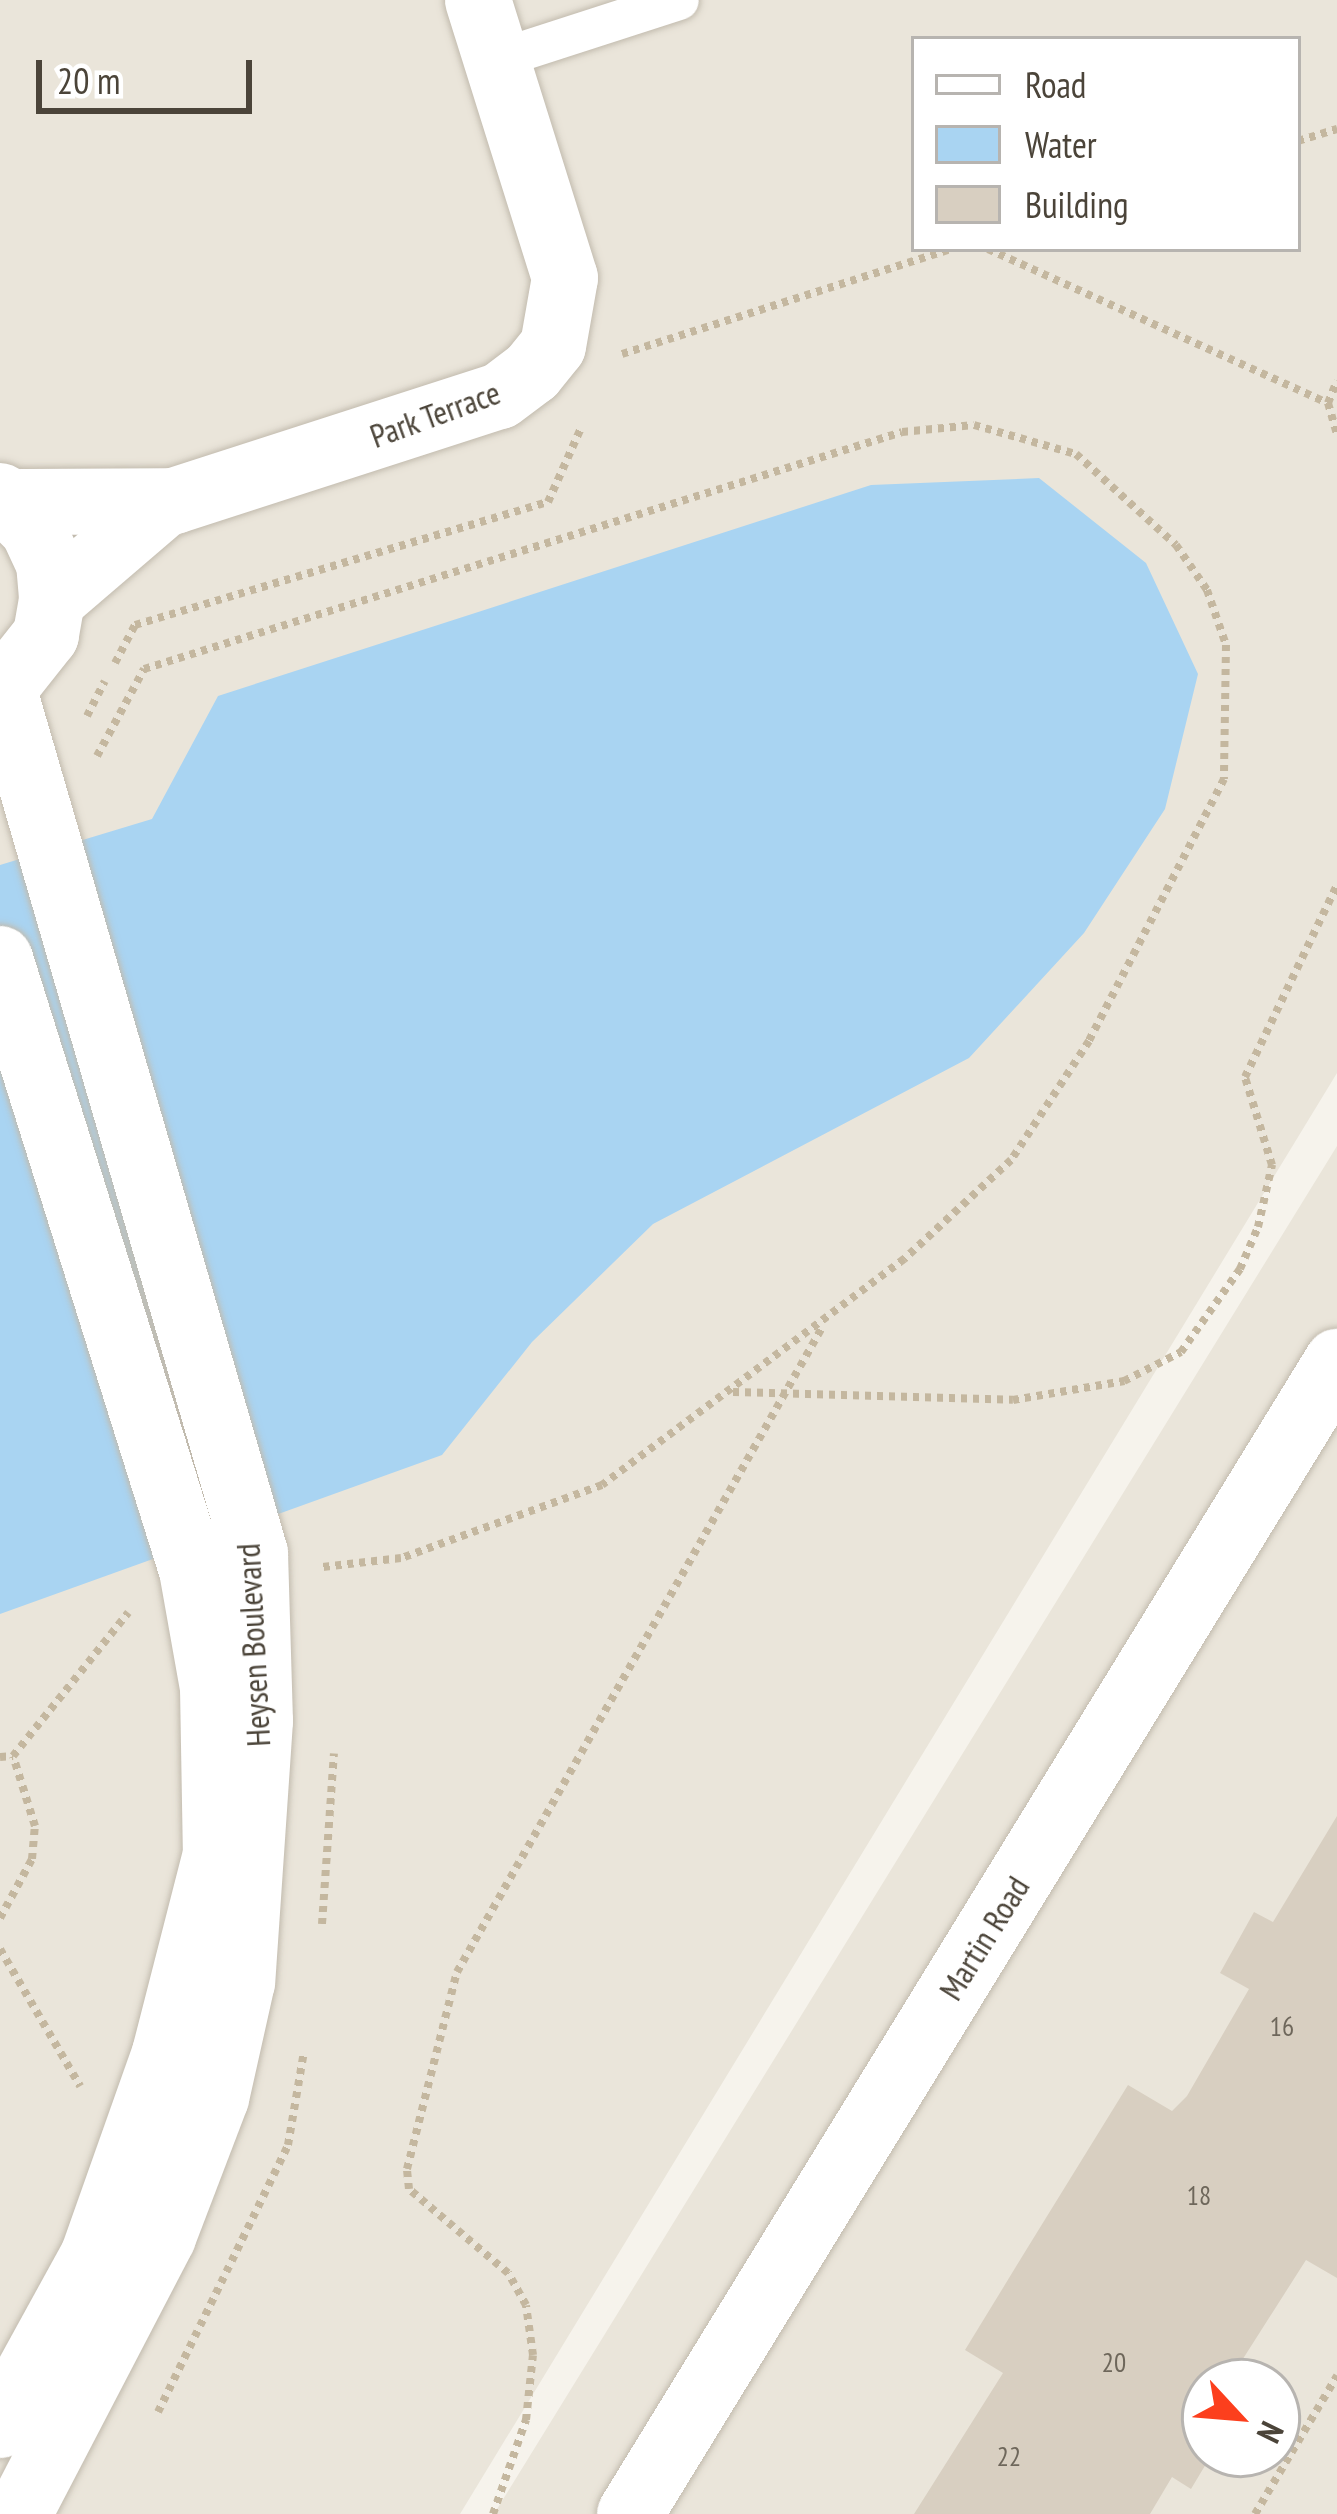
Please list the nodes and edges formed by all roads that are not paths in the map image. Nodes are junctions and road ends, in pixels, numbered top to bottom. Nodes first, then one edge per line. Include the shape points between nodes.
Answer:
1 (679, 0) edge
2 (487, 29) edge
3 (4, 499) edge
4 (165, 503) junction
5 (52, 600) junction
6 (2, 692) edge
7 (0, 959) edge
8 (1337, 1362) edge
9 (224, 1574) junction
10 (0, 2425) edge
11 (19, 2514) edge
12 (630, 2514) edge

1 - 2 lane
2 - 4 street, Park Terrace via 565,278 553,346 500,396
3 - 4 street
3 - 5 street via 49,563
4 - 5 street
5 - 6 street via 46,635
6 - 9 street, Heysen Boulevard
7 - 9 street, Heysen Boulevard
8 - 12 street, Martin Road
9 - 10 street, Heysen Boulevard via 213,1688 216,1854 165,2053 93,2255
9 - 11 street, Heysen Boulevard via 257,1837 242,1982 216,2098 163,2237

